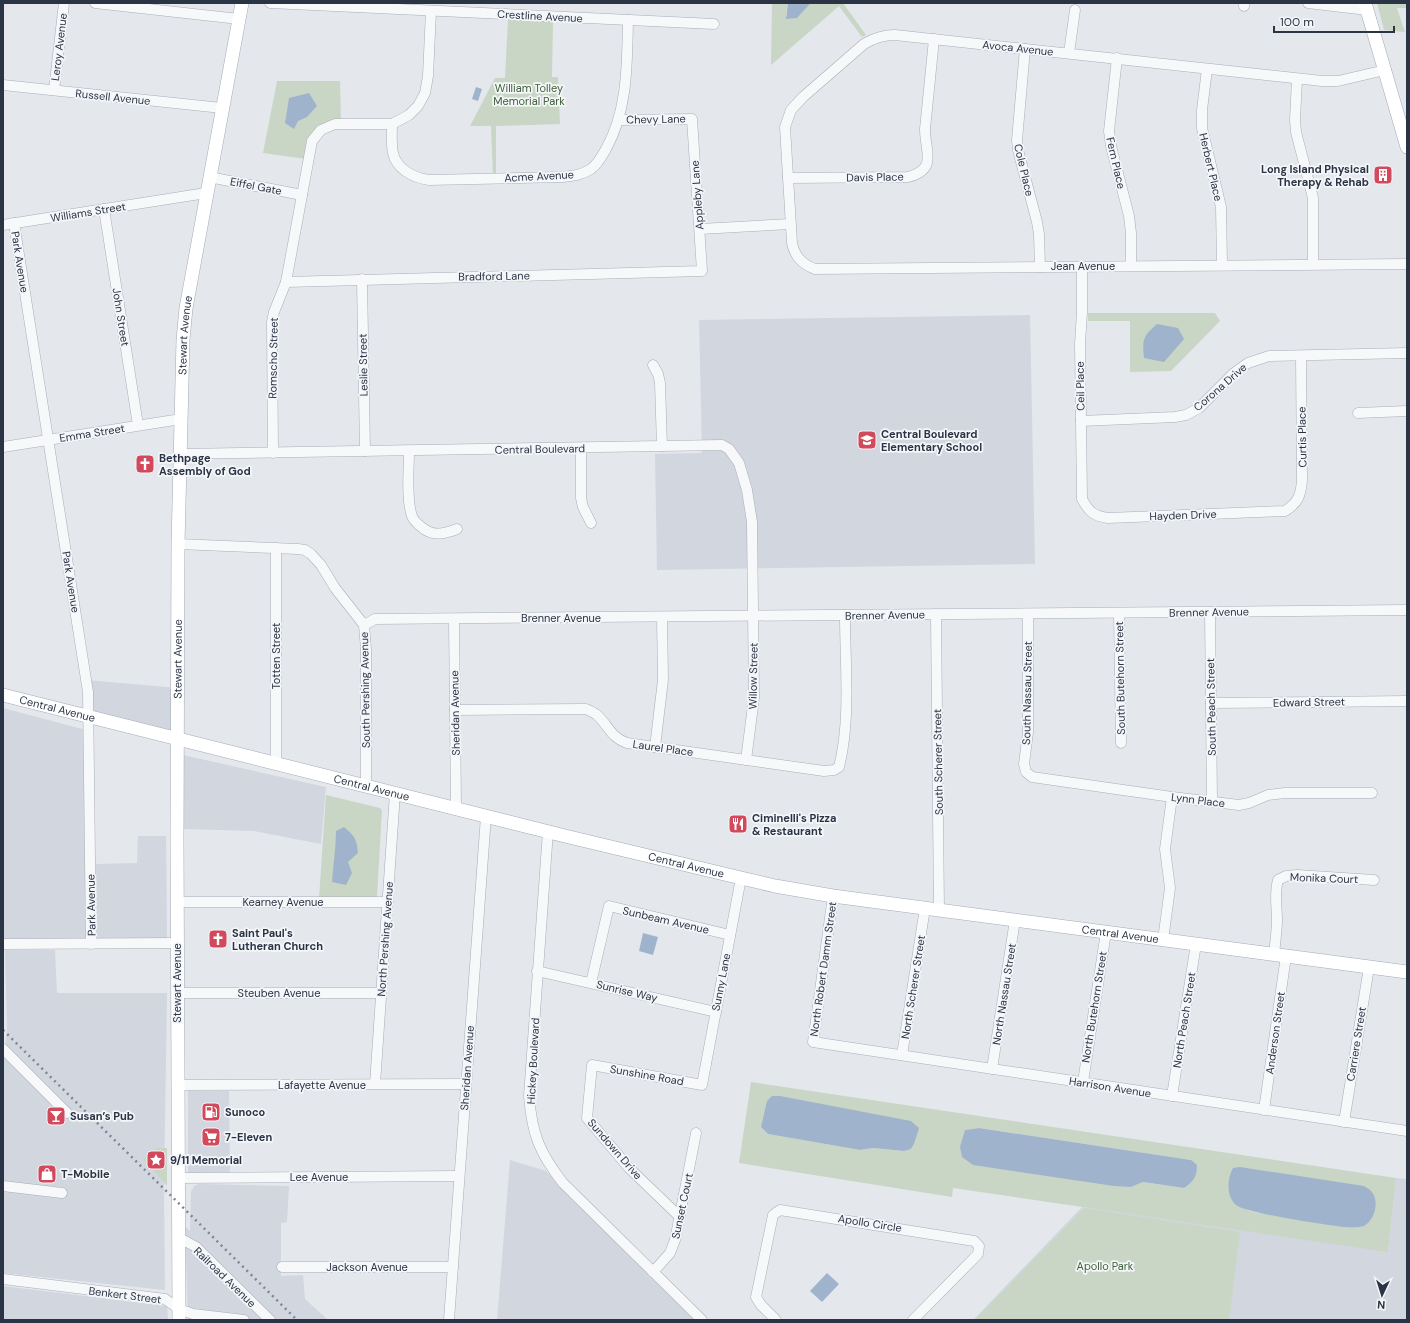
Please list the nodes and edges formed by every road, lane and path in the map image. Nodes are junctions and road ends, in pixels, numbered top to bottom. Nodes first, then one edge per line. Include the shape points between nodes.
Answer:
1 (64, 3) edge
2 (95, 3) edge
3 (242, 3) edge
4 (270, 3) edge
5 (1308, 3) edge
6 (1366, 6) edge
7 (431, 10) junction
8 (1075, 10) dead end
9 (239, 18) junction
10 (628, 20) junction
11 (714, 24) dead end
12 (934, 39) junction
13 (1025, 49) junction
14 (1069, 53) junction
15 (1117, 58) junction
16 (1207, 69) junction
17 (1385, 70) junction
18 (1297, 79) junction
19 (3, 85) edge
20 (54, 90) junction
21 (222, 108) junction
22 (692, 118) joint
23 (619, 120) junction
24 (392, 124) junction
25 (1407, 147) edge
26 (209, 177) junction
27 (788, 178) junction
28 (206, 193) junction
29 (302, 195) junction
30 (104, 209) junction
31 (14, 223) junction
32 (790, 224) junction
33 (3, 225) edge
34 (700, 229) junction
35 (1313, 264) junction
36 (1407, 264) edge
37 (1222, 265) junction
38 (1040, 266) junction
39 (1131, 266) junction
40 (1082, 267) junction
41 (702, 270) joint
42 (362, 279) junction
43 (286, 282) junction
44 (1407, 353) edge
45 (1301, 356) junction
46 (653, 365) dead end
47 (1407, 411) edge
48 (1358, 413) dead end
49 (181, 419) junction
50 (1081, 421) junction
51 (138, 426) junction
52 (48, 440) junction
53 (662, 446) junction
54 (3, 447) edge
55 (581, 448) junction
56 (365, 451) junction
57 (409, 451) junction
58 (273, 453) junction
59 (180, 454) junction
60 (1086, 505) joint
61 (1285, 511) joint
62 (591, 523) dead end
63 (456, 529) dead end
64 (178, 544) junction
65 (276, 548) junction
66 (1407, 610) edge
67 (1210, 612) junction
68 (1119, 613) junction
69 (936, 614) junction
70 (1028, 614) junction
71 (845, 615) junction
72 (753, 616) junction
73 (662, 617) junction
74 (454, 618) junction
75 (364, 625) junction
76 (3, 695) edge
77 (1407, 701) edge
78 (1211, 703) junction
79 (455, 710) junction
80 (88, 716) junction
81 (177, 739) junction
82 (1120, 743) dead end
83 (655, 746) junction
84 (746, 760) junction
85 (276, 763) junction
86 (1026, 772) joint
87 (366, 786) junction
88 (395, 793) junction
89 (1372, 793) dead end
90 (1172, 797) junction
91 (1212, 802) junction
92 (456, 808) junction
93 (486, 816) junction
94 (548, 831) junction
95 (741, 878) junction
96 (1374, 880) dead end
97 (833, 896) junction
98 (177, 902) junction
99 (388, 902) junction
100 (939, 910) junction
101 (924, 913) junction
102 (1015, 920) junction
103 (1106, 932) junction
104 (730, 935) junction
105 (1163, 940) junction
106 (3, 944) edge
107 (91, 944) junction
108 (177, 944) junction
109 (1196, 944) junction
110 (1280, 955) junction
111 (1369, 967) junction
112 (538, 971) junction
113 (1407, 972) edge
114 (591, 983) junction
115 (177, 993) junction
116 (381, 993) junction
117 (716, 1012) junction
118 (813, 1042) joint
119 (3, 1049) edge
120 (902, 1055) junction
121 (592, 1065) joint
122 (992, 1069) junction
123 (1083, 1082) junction
124 (375, 1084) junction
125 (466, 1084) junction
126 (178, 1085) junction
127 (702, 1085) joint
128 (1172, 1096) junction
129 (1264, 1110) junction
130 (67, 1113) dead end
131 (1344, 1122) junction
132 (1407, 1131) edge
133 (696, 1134) dead end
134 (459, 1176) junction
135 (178, 1178) junction
136 (3, 1186) edge
137 (62, 1193) dead end
138 (680, 1217) junction
139 (178, 1237) junction
140 (452, 1266) junction
141 (282, 1267) dead end
142 (653, 1272) junction
143 (3, 1279) edge
144 (179, 1314) edge
145 (244, 1320) edge
146 (269, 1320) edge
147 (448, 1320) edge
148 (702, 1320) edge
149 (776, 1320) edge
150 (913, 1320) edge

1 - 20 street, Leroy Avenue
2 - 9 street
3 - 9 main road, Stewart Avenue
4 - 7 street, Crestline Avenue
5 - 6 street
6 - 17 main road
7 - 10 street, Crestline Avenue
7 - 24 street via 425,93 409,115
8 - 14 street
9 - 21 main road, Stewart Avenue
10 - 11 street, Crestline Avenue
10 - 23 street, Acme Avenue via 624,92
12 - 13 street, Avoca Avenue
12 - 27 street, Avoca Avenue via 895,35 874,38 803,97 791,110 785,127
12 - 27 street, Davis Place via 925,129 928,158 923,171 908,177
13 - 14 street, Avoca Avenue
13 - 38 street, Cole Place via 1017,140 1037,222
14 - 15 street, Avoca Avenue
15 - 16 street, Avoca Avenue
15 - 39 street, Fern Place via 1109,131 1129,216
16 - 18 street, Avoca Avenue
16 - 37 street, Herbert Place via 1202,128 1221,207
17 - 18 street, Avoca Avenue via 1338,81
17 - 25 main road
18 - 35 street via 1296,132 1313,198
19 - 20 street, Russell Avenue
20 - 21 street, Russell Avenue
21 - 26 main road, Stewart Avenue
22 - 23 street, Chevy Lane
22 - 34 street, Appleby Lane
23 - 24 street, Acme Avenue via 600,159 592,168 581,174 562,177 452,180 421,179 408,173 393,154
24 - 29 street, Romscho Street via 335,124 321,130 312,141
26 - 28 main road, Stewart Avenue
26 - 29 street, Eiffel Gate
27 - 32 street, Avoca Avenue
28 - 30 street, Williams Street
28 - 49 main road, Stewart Avenue via 186,308
29 - 43 street, Romscho Street
30 - 31 street, Williams Street
30 - 51 street, John Street
31 - 33 street, Williams Street
31 - 52 street, Park Avenue
32 - 34 street
32 - 38 street, Jean Avenue via 794,252 802,263 815,269
34 - 41 street, Appleby Lane
35 - 36 street, Jean Avenue
35 - 37 street, Jean Avenue
37 - 39 street, Jean Avenue
38 - 40 street, Jean Avenue
39 - 40 street, Jean Avenue
40 - 50 street, Ceil Place
41 - 42 street, Bradford Lane
42 - 43 street, Bradford Lane
42 - 56 street, Leslie Street
43 - 58 street, Romscho Street via 272,322
44 - 45 street, Corona Drive
45 - 50 street, Corona Drive via 1269,356 1248,363 1234,373 1199,408 1186,415
45 - 61 street, Curtis Place via 1302,490 1294,506
46 - 53 street via 660,383
47 - 48 street
49 - 51 street, Emma Street
49 - 59 main road, Stewart Avenue
50 - 60 street, Ceil Place via 1082,499
51 - 52 street, Emma Street
52 - 54 street, Emma Street
52 - 80 street, Park Avenue via 88,692
53 - 55 street, Central Boulevard
53 - 72 street, Central Boulevard via 722,445 729,449 739,463 747,490 752,522
55 - 57 street, Central Boulevard
55 - 62 street via 581,498
56 - 57 street, Central Boulevard
56 - 58 street, Central Boulevard
57 - 63 street via 409,506 412,516 417,524 434,534
58 - 59 street, Central Boulevard
59 - 64 main road, Stewart Avenue
60 - 61 street, Hayden Drive via 1098,516 1108,518
64 - 65 street, South Pershing Avenue
64 - 81 main road, Stewart Avenue
65 - 75 street, South Pershing Avenue via 305,550 311,554
65 - 85 street, Totten Street
66 - 67 street, Brenner Avenue
67 - 68 street, Brenner Avenue
67 - 78 street, South Peach Street
68 - 70 street, Brenner Avenue
68 - 82 street, South Butehorn Street
69 - 70 street, Brenner Avenue
69 - 71 street, Brenner Avenue
69 - 100 street, South Scherer Street
70 - 86 street, South Nassau Street via 1028,732 1024,764
71 - 72 street, Brenner Avenue
71 - 84 street, Laurel Place via 846,714 844,747 839,767 824,771
72 - 73 street, Brenner Avenue
72 - 84 street, Willow Street via 754,698
73 - 74 street, Brenner Avenue
73 - 83 street via 663,680
74 - 75 street, Brenner Avenue via 375,619
74 - 79 street, Sheridan Avenue
75 - 87 street, South Pershing Avenue
76 - 80 main road, Central Avenue
77 - 78 street, Edward Street
78 - 91 street, South Peach Street
79 - 83 street, Laurel Place via 586,709 597,714 612,735 620,741
79 - 92 street, Sheridan Avenue
80 - 81 main road, Central Avenue
80 - 107 street, Park Avenue
81 - 85 main road, Central Avenue
81 - 98 main road, Stewart Avenue
83 - 84 street, Laurel Place
85 - 87 main road, Central Avenue
86 - 90 street, Lynn Place via 1032,777
87 - 88 main road, Central Avenue
88 - 92 main road, Central Avenue
88 - 99 street, North Pershing Avenue
89 - 91 street, Lynn Place via 1285,793 1268,795 1239,805
90 - 91 street, Lynn Place
90 - 105 street via 1165,849 1170,888
92 - 93 main road, Central Avenue
93 - 94 main road, Central Avenue
93 - 125 street, Sheridan Avenue
94 - 95 main road, Central Avenue
94 - 112 street, Hickey Boulevard
95 - 97 main road, Central Avenue
95 - 104 street, Sunny Lane
96 - 110 street, Monika Court via 1297,875 1278,880 1275,900
97 - 101 main road, Central Avenue
97 - 118 street, North Robert Damm Street
98 - 99 street, Kearney Avenue
98 - 108 main road, Stewart Avenue
99 - 116 street, North Pershing Avenue
100 - 101 main road, Central Avenue
100 - 102 main road, Central Avenue
101 - 120 street, North Scherer Street
102 - 103 main road, Central Avenue
102 - 122 street, North Nassau Street
103 - 105 main road, Central Avenue
103 - 123 street, North Butehorn Street
104 - 114 street, Sunbeam Avenue via 609,906
104 - 117 street, Sunny Lane
105 - 109 main road, Central Avenue
106 - 107 street
107 - 108 street
108 - 115 main road, Stewart Avenue
109 - 110 main road, Central Avenue
109 - 128 street, North Peach Street
110 - 111 main road, Central Avenue
110 - 129 street, Anderson Street
111 - 113 main road, Central Avenue
111 - 131 street, Carriere Street
112 - 114 street, Sunrise Way
112 - 142 street, Hickey Boulevard via 529,1096 538,1143 545,1158 563,1183
114 - 117 street, Sunrise Way
115 - 116 street, Steuben Avenue
115 - 126 main road, Stewart Avenue
116 - 124 street, North Pershing Avenue
117 - 127 street, Sunny Lane
118 - 120 street, Harrison Avenue
119 - 130 street
120 - 122 street, Harrison Avenue
121 - 127 street, Sunshine Road
121 - 138 street, Sundown Drive via 586,1118 629,1168
122 - 123 street, Harrison Avenue
123 - 128 street, Harrison Avenue
124 - 125 street, Lafayette Avenue
124 - 126 street, Lafayette Avenue
125 - 134 street, Sheridan Avenue
126 - 135 main road, Stewart Avenue
128 - 129 street, Harrison Avenue
129 - 131 street, Harrison Avenue
131 - 132 street, Harrison Avenue
133 - 138 street, Sunset Court
134 - 135 street, Lee Avenue
134 - 140 street, Sheridan Avenue
135 - 139 main road, Stewart Avenue
136 - 137 street
138 - 142 street, Sunset Court via 670,1253
139 - 144 main road, Stewart Avenue
139 - 146 street, Railroad Avenue via 196,1247
140 - 141 street, Jackson Avenue
140 - 147 street, Sheridan Avenue
142 - 148 street, Hickey Boulevard
143 - 144 street, Benkert Street via 165,1299
144 - 145 street, Benkert Street
149 - 150 street, Apollo Circle via 756,1297 773,1215 780,1210 974,1240 979,1246 978,1254

